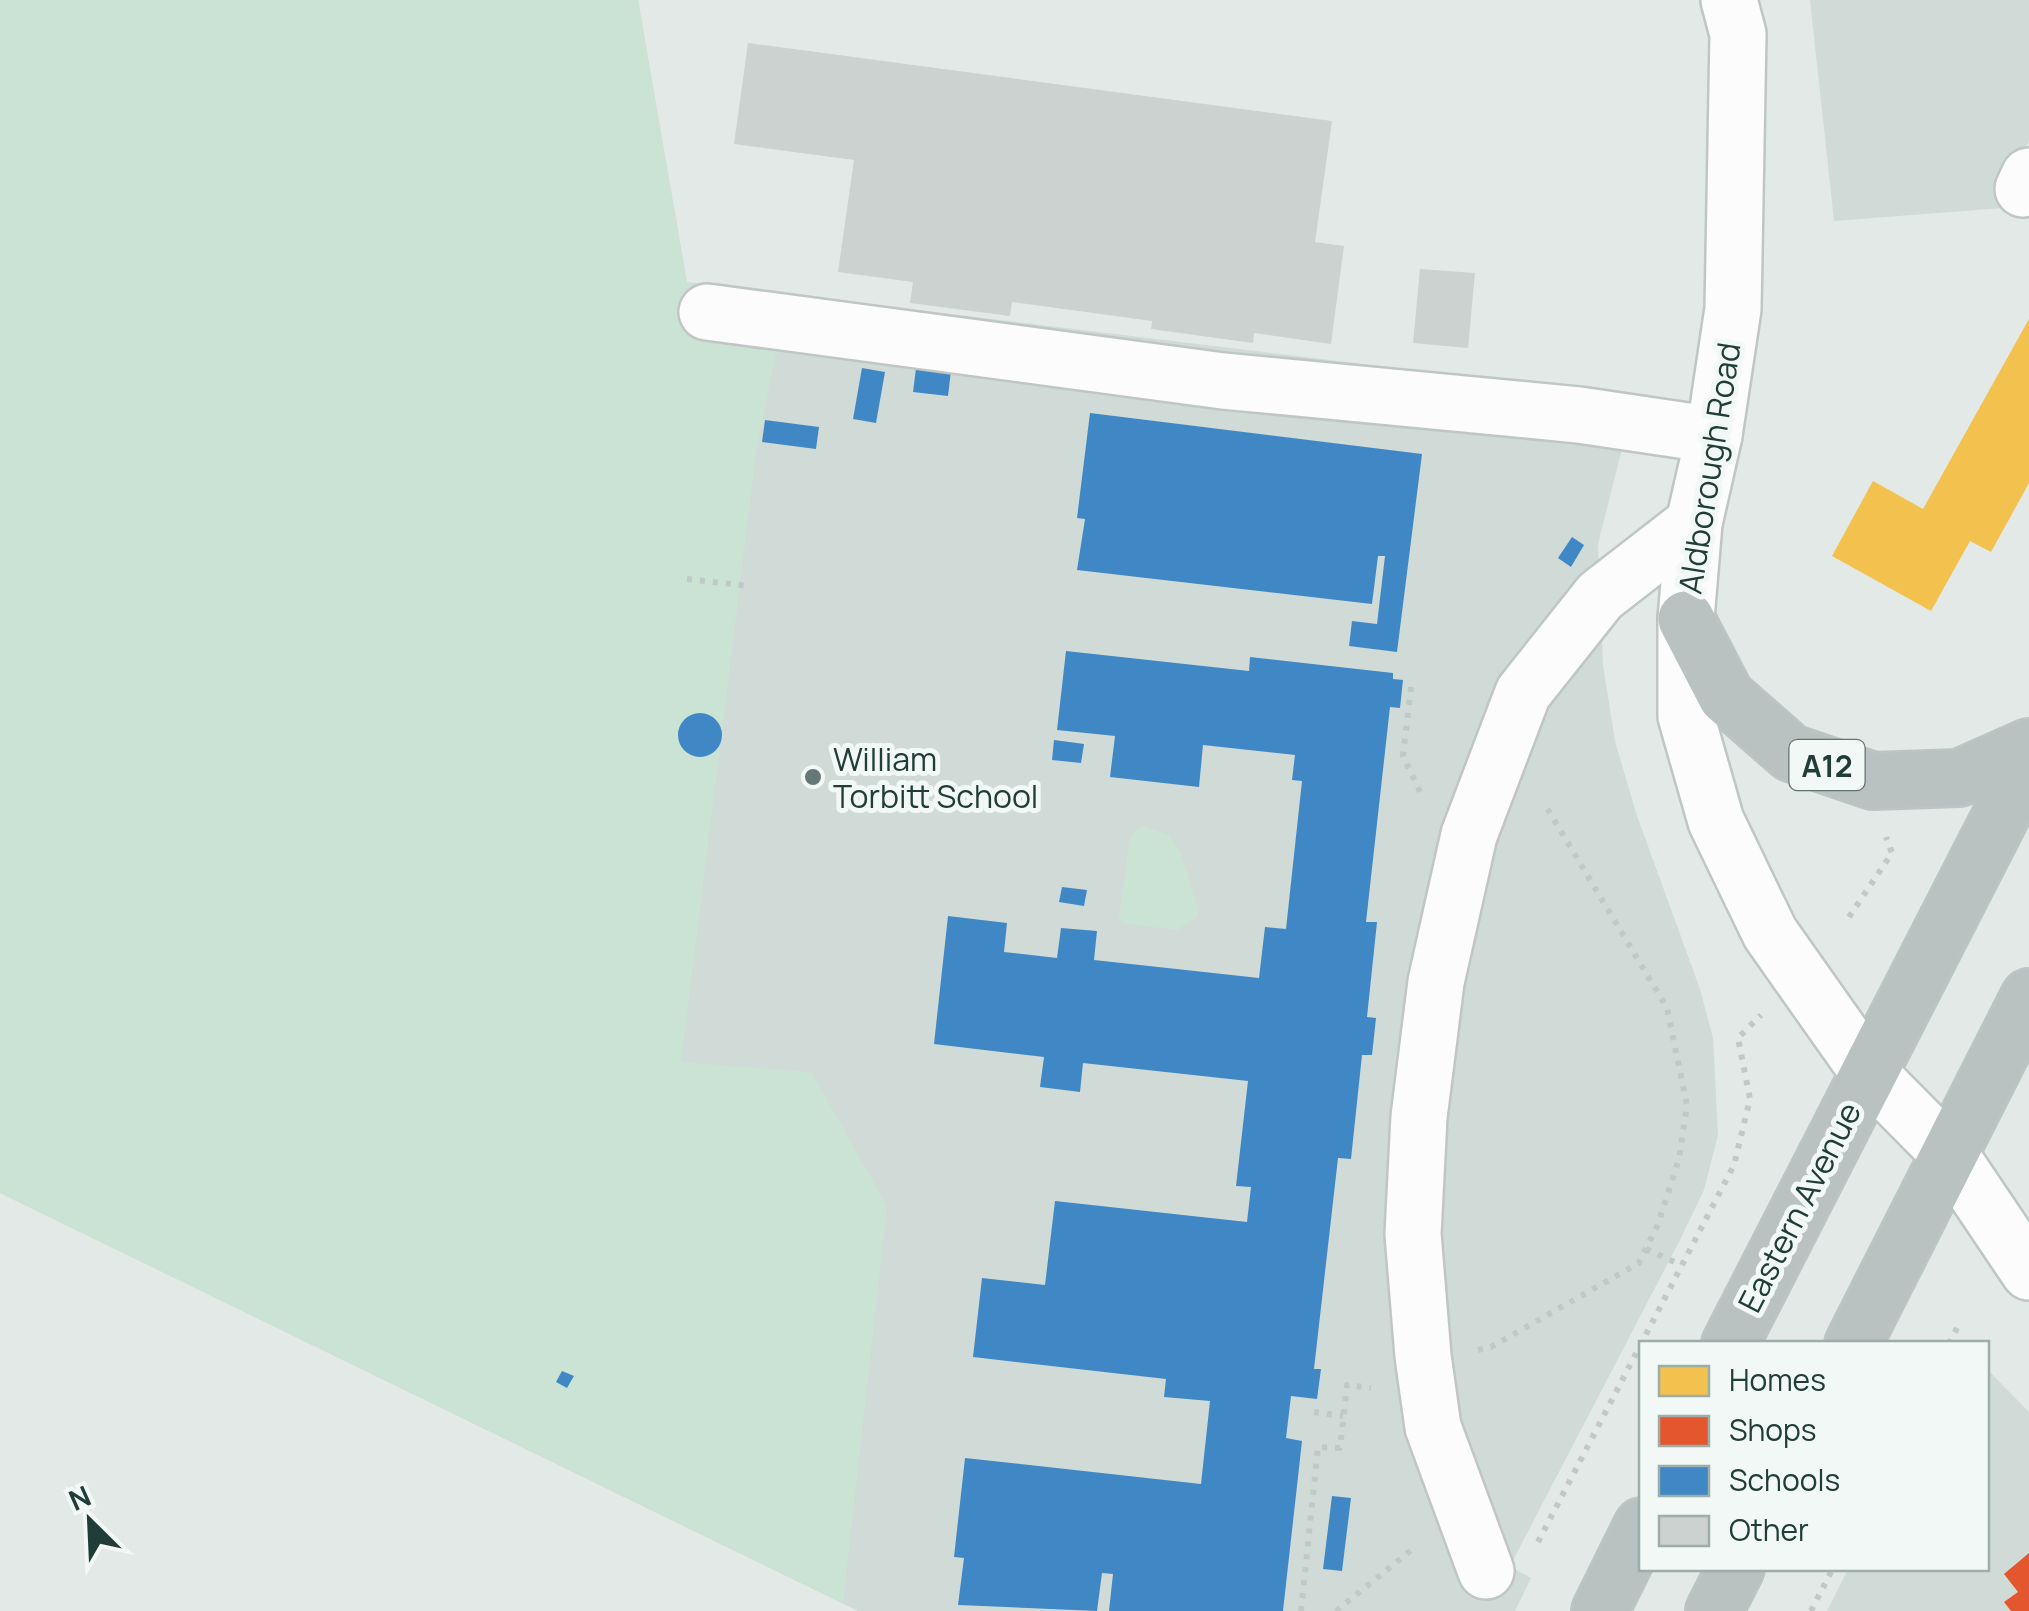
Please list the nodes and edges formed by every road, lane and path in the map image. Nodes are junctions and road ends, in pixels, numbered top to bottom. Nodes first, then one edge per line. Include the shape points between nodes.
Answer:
1 (1729, 0) edge
2 (707, 312) dead end
3 (1714, 435) junction
4 (1694, 523) junction
5 (687, 579) dead end
6 (749, 586) dead end
7 (1686, 619) junction
8 (1411, 687) dead end
9 (2029, 747) edge
10 (2029, 761) edge
11 (1495, 766) junction
12 (1474, 822) junction
13 (1892, 853) dead end
14 (1850, 917) dead end
15 (2029, 998) edge
16 (1762, 1014) dead end
17 (1868, 1072) junction
18 (1951, 1156) junction
19 (1646, 1249) junction
20 (1681, 1266) junction
21 (2029, 1272) edge
22 (1957, 1328) dead end
23 (1732, 1341) edge
24 (1855, 1341) edge
25 (1950, 1341) edge
26 (1425, 1371) junction
27 (1314, 1412) dead end
28 (1343, 1416) junction
29 (1639, 1532) edge
30 (1507, 1566) joint
31 (1734, 1571) edge
32 (1831, 1571) edge
33 (1301, 1611) edge
34 (1600, 1611) edge
35 (1714, 1611) edge
36 (1811, 1611) edge

1 - 3 street, Aldborough Road via 1738,34 1733,308
2 - 3 street via 1223,381 1579,415
3 - 4 street, Aldborough Road
4 - 7 street, Aldborough Road
4 - 11 street via 1600,596 1523,693
5 - 6 path
7 - 9 highway, A12 via 1726,696 1791,753 1873,781 1960,778
7 - 17 street, Aldborough Road via 1686,716 1716,821 1770,933
8 - 12 path via 1402,734 1408,773 1433,806
10 - 17 highway, Eastern Avenue
11 - 12 street
11 - 19 path via 1526,773 1667,1008 1687,1105 1678,1159
12 - 26 street via 1436,982 1419,1117 1413,1234
13 - 14 path
15 - 18 highway
16 - 20 path via 1738,1038 1750,1100 1734,1165
17 - 18 street, Aldborough Road
17 - 23 highway, Eastern Avenue
18 - 21 street, Aldborough Road
18 - 24 highway
19 - 20 path
19 - 26 path via 1638,1263 1600,1287 1491,1347 1448,1356
20 - 30 path
22 - 25 path
26 - 28 path via 1392,1390 1347,1386
26 - 30 street via 1434,1427
27 - 28 path
28 - 33 path via 1340,1448 1318,1446
29 - 34 highway
31 - 35 highway
32 - 36 path

